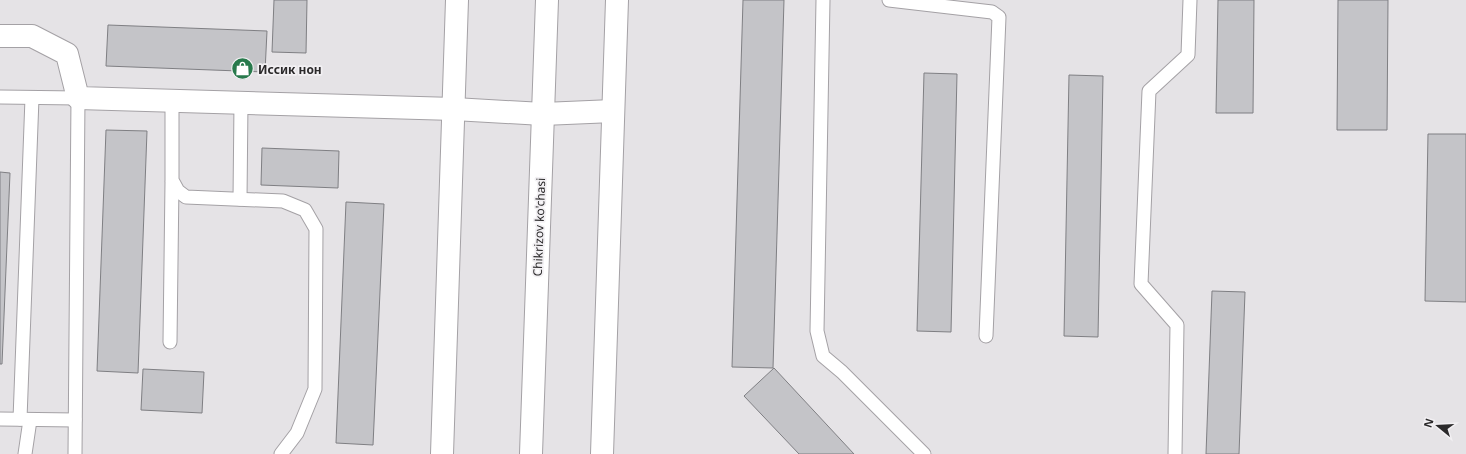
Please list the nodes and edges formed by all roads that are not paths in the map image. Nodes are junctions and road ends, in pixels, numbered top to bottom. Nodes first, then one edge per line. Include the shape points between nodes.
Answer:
1 (457, 0) edge
2 (547, 0) edge
3 (617, 0) edge
4 (823, 0) edge
5 (889, 0) edge
6 (1190, 0) edge
7 (0, 36) edge
8 (0, 97) edge
9 (32, 98) junction
10 (78, 98) junction
11 (172, 101) junction
12 (241, 103) junction
13 (454, 109) junction
14 (613, 111) junction
15 (543, 114) junction
16 (172, 180) junction
17 (240, 199) junction
18 (986, 336) dead end
19 (170, 342) dead end
20 (0, 419) edge
21 (25, 420) junction
22 (75, 420) junction
23 (25, 454) edge
24 (75, 454) edge
25 (281, 454) edge
26 (442, 454) edge
27 (531, 454) edge
28 (602, 454) edge
29 (924, 454) edge
30 (1175, 454) edge

1 - 13 street
2 - 15 street, Chikrizov ko'chasi
3 - 14 street
4 - 29 lane via 817,331 823,356
5 - 18 lane via 992,12 999,17
6 - 30 lane via 1188,55 1149,91 1141,284 1177,325
7 - 10 street via 32,36 67,54
8 - 9 lane
9 - 10 lane
9 - 21 lane
10 - 11 street
10 - 22 lane
11 - 12 street
11 - 16 lane
12 - 13 street
12 - 17 lane
13 - 15 street
13 - 26 street
14 - 15 street
14 - 28 street
15 - 27 street, Chikrizov ko'chasi
16 - 17 lane via 178,191 186,197
16 - 19 lane
17 - 25 lane via 283,200 305,210 316,229 315,389 297,433
20 - 21 lane
21 - 22 lane
21 - 23 lane
22 - 24 lane

